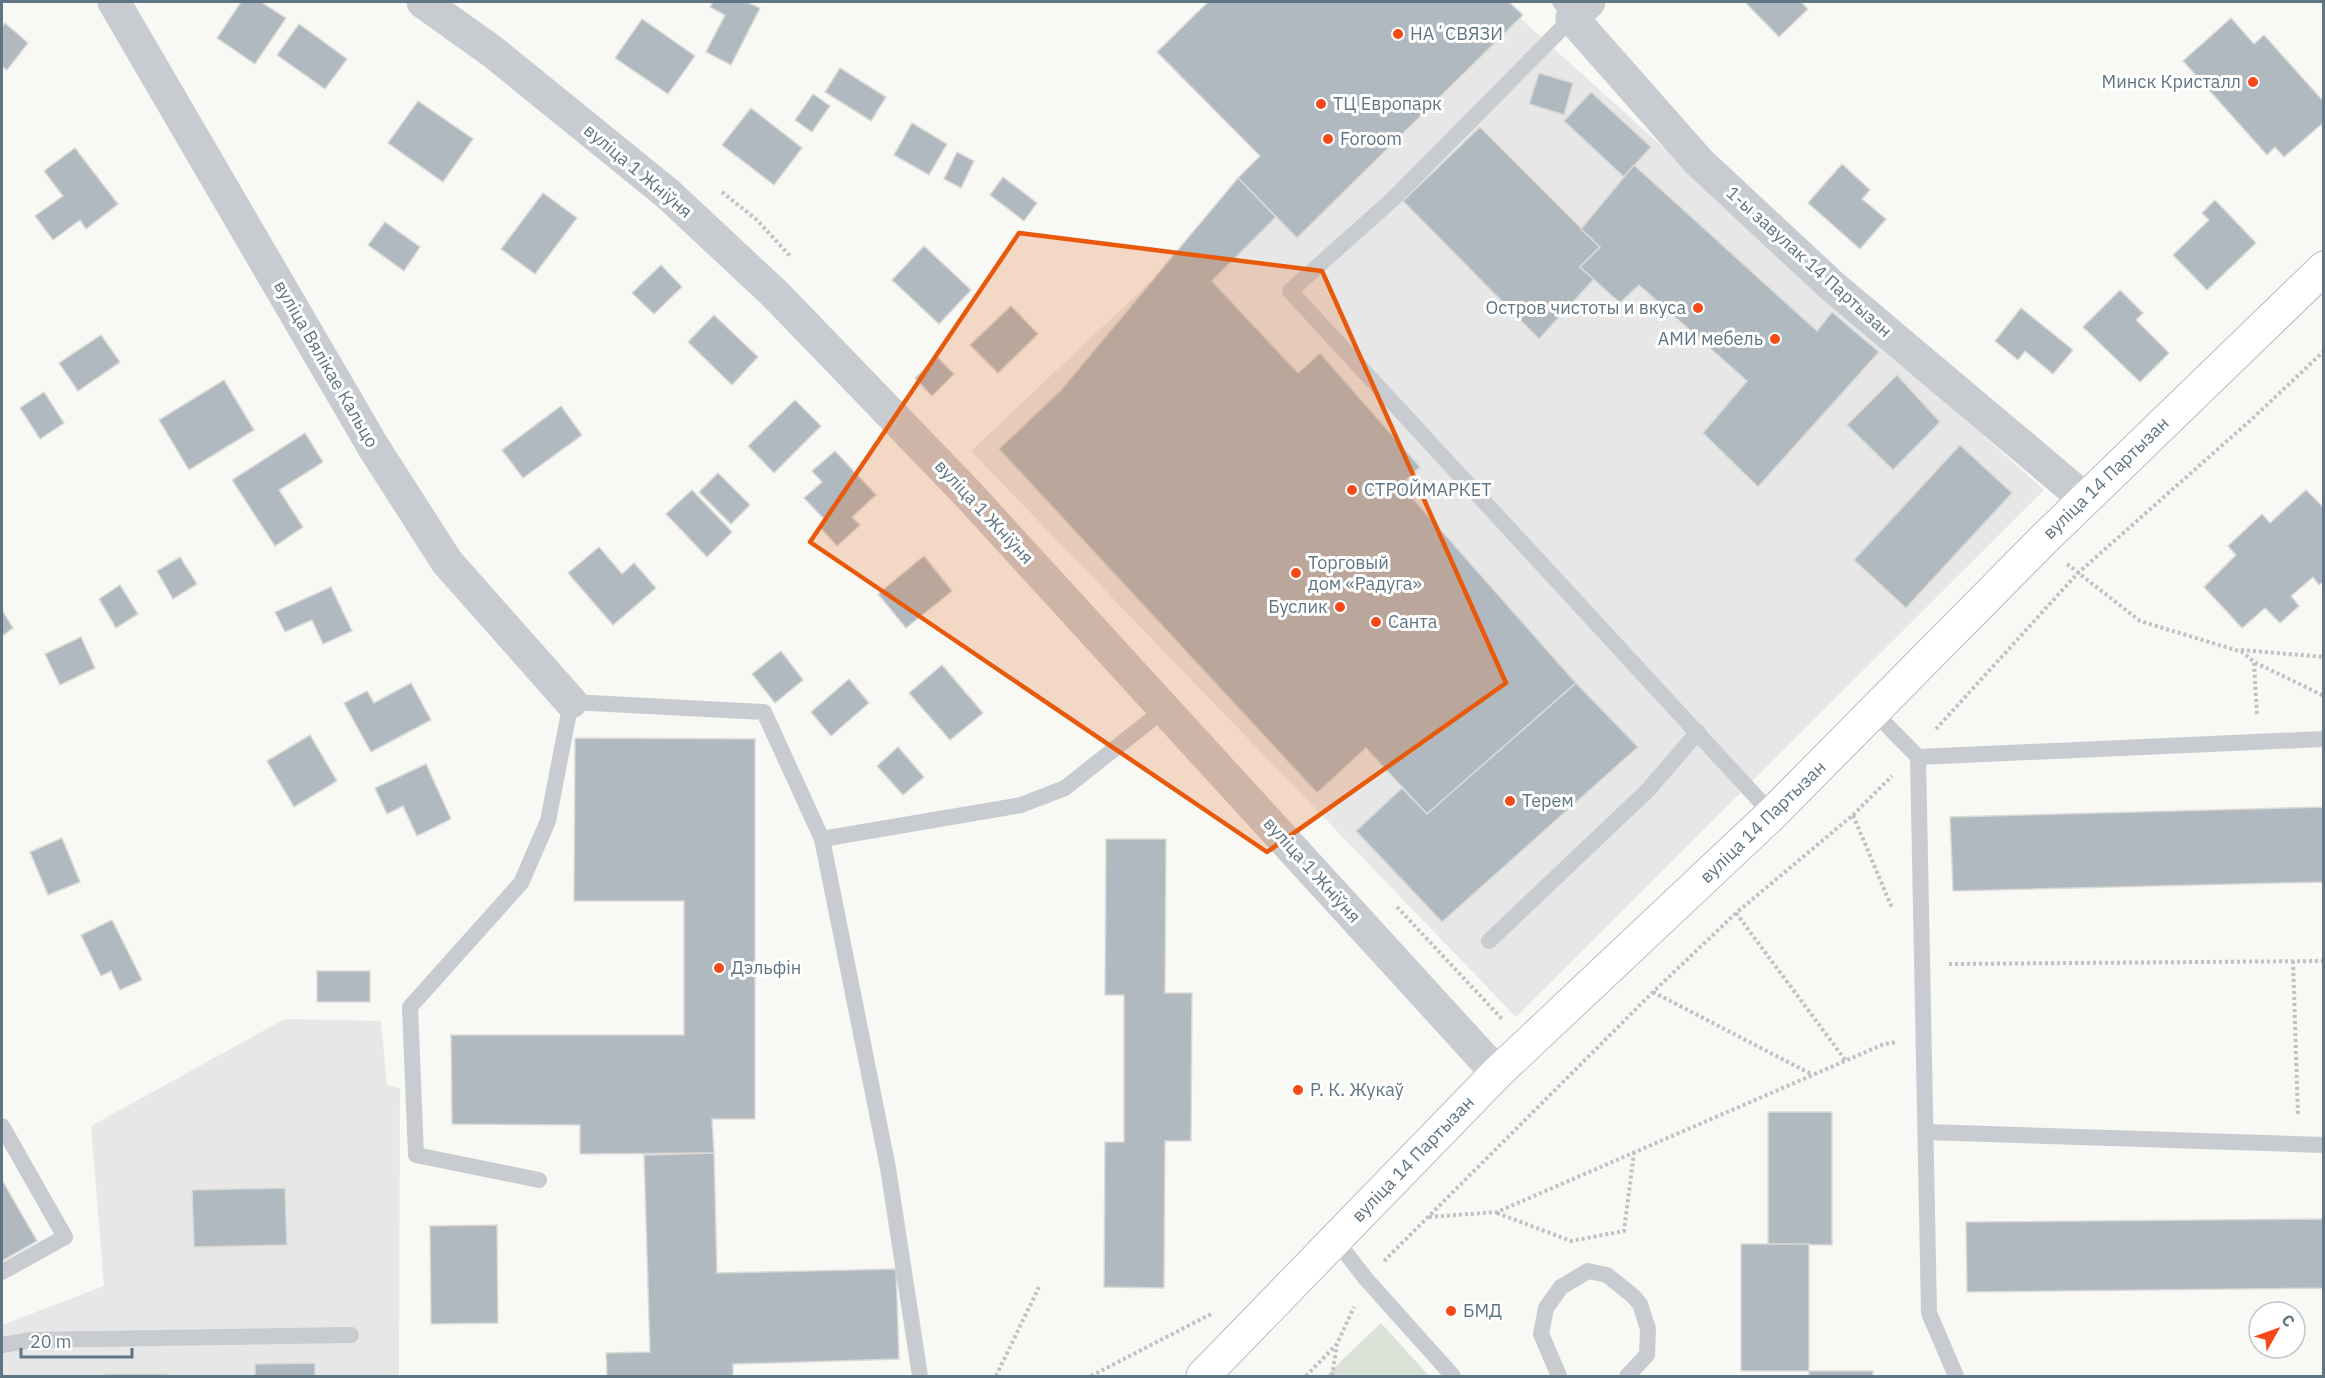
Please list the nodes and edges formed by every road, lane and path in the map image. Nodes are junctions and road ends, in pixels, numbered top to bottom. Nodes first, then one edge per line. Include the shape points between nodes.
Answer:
1 (114, 2) edge
2 (423, 2) edge
3 (1574, 7) edge
4 (2324, 268) edge
5 (2324, 351) edge
6 (2085, 499) junction
7 (2077, 574) junction
8 (2232, 649) junction
9 (2324, 657) edge
10 (2254, 662) junction
11 (2324, 696) edge
12 (571, 702) junction
13 (1166, 708) junction
14 (1874, 712) junction
15 (1698, 732) junction
16 (2320, 736) edge
17 (2259, 741) junction
18 (1916, 755) junction
19 (1772, 814) junction
20 (1853, 815) junction
21 (822, 839) junction
22 (1736, 913) junction
23 (1895, 913) dead end
24 (1489, 941) dead end
25 (2293, 961) junction
26 (2324, 961) edge
27 (1920, 964) junction
28 (1653, 992) junction
29 (1923, 1037) junction
30 (1846, 1061) junction
31 (1497, 1073) junction
32 (1814, 1075) junction
33 (2, 1126) edge
34 (1926, 1132) junction
35 (2299, 1144) junction
36 (2324, 1145) edge
37 (1634, 1153) junction
38 (539, 1180) dead end
39 (1497, 1212) junction
40 (1429, 1217) junction
41 (1335, 1239) junction
42 (2, 1272) edge
43 (1366, 1279) junction
44 (1039, 1287) dead end
45 (1216, 1311) dead end
46 (351, 1335) dead end
47 (1337, 1344) junction
48 (2, 1345) edge
49 (920, 1377) edge
50 (996, 1377) edge
51 (1091, 1377) edge
52 (1203, 1377) edge
53 (1306, 1377) edge
54 (1332, 1377) edge
55 (1453, 1377) edge
56 (1559, 1377) edge
57 (1627, 1377) edge
58 (1956, 1377) edge

1 - 12 street, вуліца Вялікае Кальцо via 368,438 447,562
2 - 13 street, вуліца 1 Жніўня via 493,52 668,194 776,295
3 - 6 street, 1-ы завулак 14 Партызан via 1699,162 1831,285
3 - 15 lane via 1392,199 1290,291
4 - 6 main road, вуліца 14 Партызан
5 - 7 path
6 - 14 main road, вуліца 14 Партызан
7 - 8 path via 2139,621
7 - 18 path
8 - 9 path
8 - 10 path
10 - 11 path
10 - 17 path
12 - 21 lane via 764,712
12 - 38 lane via 548,821 521,884 410,1007 416,1155
13 - 21 lane via 1065,788 1021,805
13 - 31 street, вуліца 1 Жніўня
14 - 18 lane
14 - 19 main road, вуліца 14 Партызан
15 - 19 lane
15 - 24 lane via 1648,790
16 - 17 lane
17 - 18 lane
18 - 20 path
18 - 27 lane
19 - 31 main road, вуліца 14 Партызан
20 - 22 path
20 - 23 path
21 - 49 lane via 888,1168
22 - 28 path
22 - 30 path
25 - 26 path
25 - 27 path
25 - 35 path
27 - 29 lane
28 - 32 path
28 - 40 path
29 - 30 path via 1884,1044
29 - 34 lane
30 - 32 path
31 - 41 main road, вуліца 14 Партызан
32 - 37 path
33 - 42 lane via 65,1237
34 - 35 lane
34 - 58 lane via 1929,1313
35 - 36 lane
37 - 39 path
37 - 39 path via 1624,1231 1571,1241
39 - 40 path
40 - 43 path
41 - 43 lane
41 - 52 main road, вуліца 14 Партызан
43 - 47 path
43 - 55 lane
44 - 50 path
45 - 51 path
46 - 48 lane via 31,1340
47 - 53 path
47 - 54 path
56 - 57 lane via 1541,1334 1546,1308 1562,1287 1588,1271 1607,1275 1640,1304 1648,1329 1647,1355

